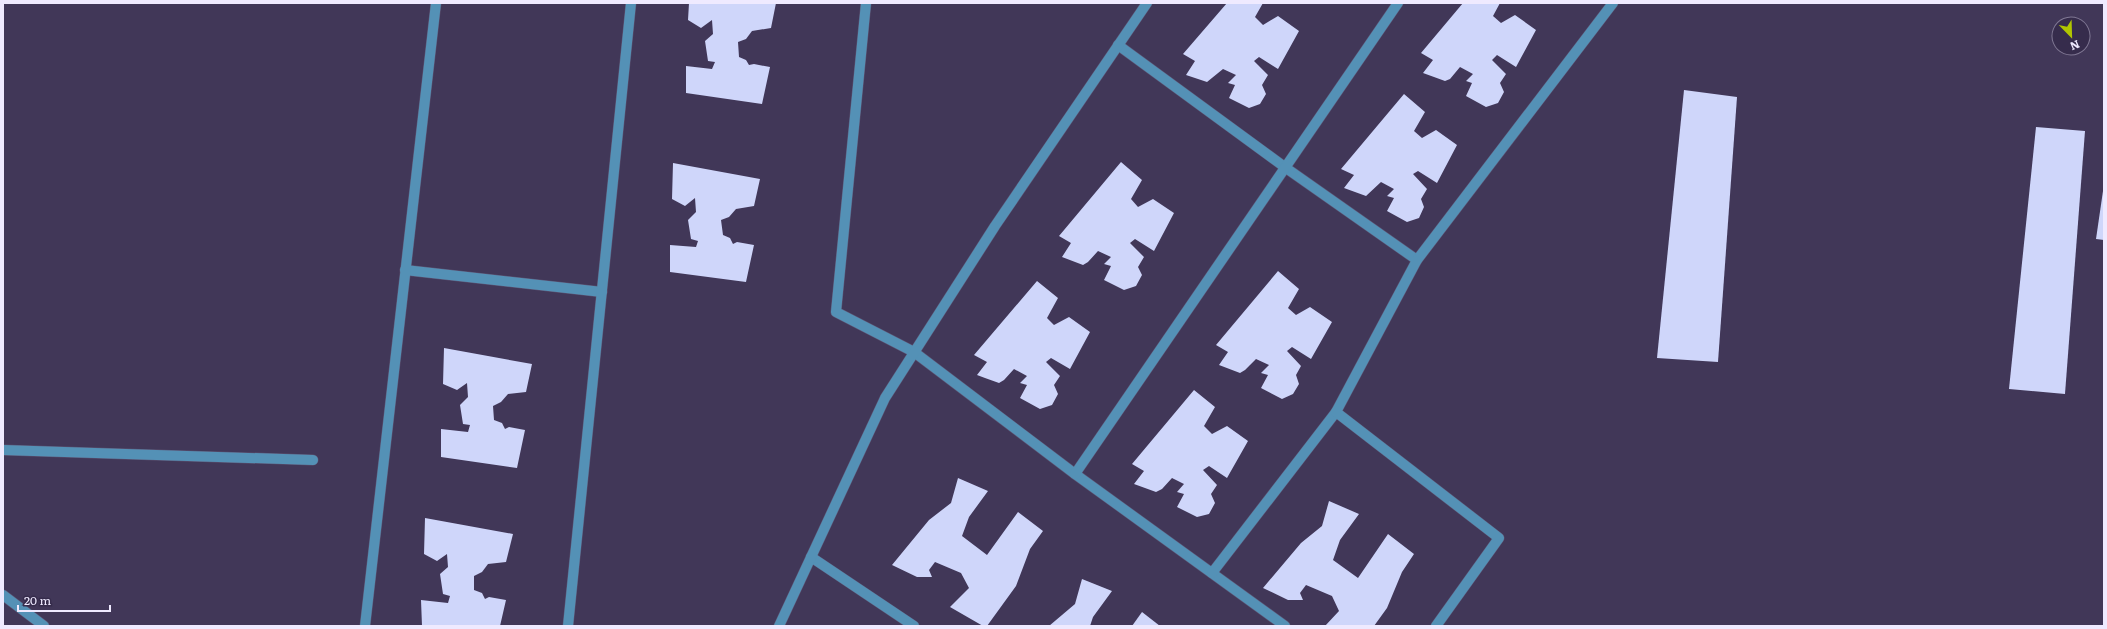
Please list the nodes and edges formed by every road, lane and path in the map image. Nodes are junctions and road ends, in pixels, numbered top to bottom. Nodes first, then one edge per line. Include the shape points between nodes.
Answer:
1 (436, 3) edge
2 (631, 3) edge
3 (866, 3) edge
4 (1146, 3) edge
5 (1398, 3) edge
6 (1613, 3) edge
7 (1118, 45) junction
8 (1286, 168) junction
9 (1417, 260) junction
10 (405, 270) junction
11 (602, 292) junction
12 (914, 352) junction
13 (1336, 412) junction
14 (3, 450) edge
15 (313, 460) dead end
16 (1075, 474) junction
17 (811, 557) junction
18 (1212, 573) junction
19 (3, 596) edge
20 (44, 626) edge
21 (365, 626) edge
22 (568, 626) edge
23 (779, 626) edge
24 (914, 626) edge
25 (1285, 626) edge
26 (1436, 626) edge

1 - 10 street
2 - 11 street
3 - 12 street via 836,312
4 - 7 street
5 - 8 street
6 - 9 street
7 - 8 street
7 - 12 street via 995,226
8 - 9 street
8 - 16 street
9 - 13 street
10 - 11 street
10 - 21 street
11 - 22 street
12 - 16 street
12 - 17 street via 885,398
13 - 18 street
13 - 26 street via 1499,538
14 - 15 street
16 - 18 street
17 - 23 street
17 - 24 street
18 - 25 street
19 - 20 street

